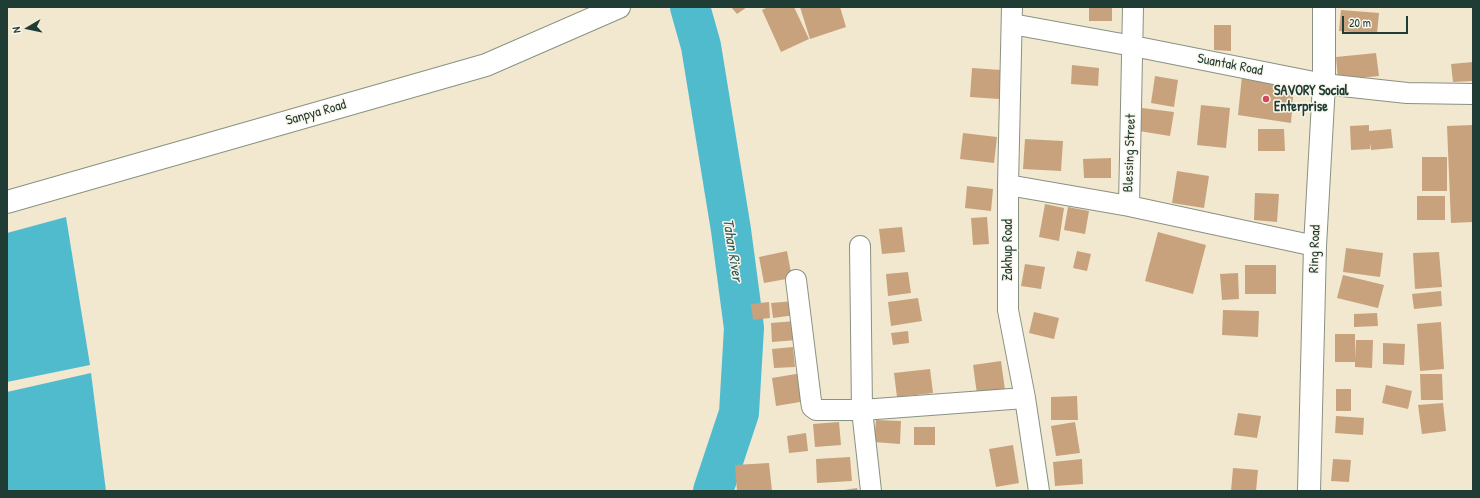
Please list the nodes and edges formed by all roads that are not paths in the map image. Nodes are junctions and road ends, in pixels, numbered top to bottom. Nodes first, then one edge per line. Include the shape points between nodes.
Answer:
1 (619, 7) edge
2 (1133, 7) edge
3 (1324, 7) edge
4 (1012, 15) edge
5 (1133, 46) junction
6 (1324, 84) junction
7 (1473, 94) edge
8 (1008, 185) junction
9 (7, 202) edge
10 (1129, 206) junction
11 (860, 246) dead end
12 (1315, 246) junction
13 (796, 280) dead end
14 (1025, 398) junction
15 (862, 410) junction
16 (871, 491) edge
17 (1039, 491) edge
18 (1309, 491) edge

1 - 9 street, Sanpya Road via 486,65
2 - 5 street, Blessing Street
3 - 6 street, Ring Road
4 - 5 street, Suantak Road
4 - 8 street, Zakhup Road
5 - 6 street, Suantak Road
5 - 10 street, Blessing Street
6 - 7 street, Suantak Road via 1407,93
6 - 12 street, Ring Road
8 - 10 street
8 - 14 street, Zakhup Road via 1008,310
10 - 12 street, Blessing Street
11 - 15 street
12 - 18 street, Ring Road
13 - 15 street via 812,407 816,410
14 - 15 street
14 - 17 street, Zakhup Road
15 - 16 street

